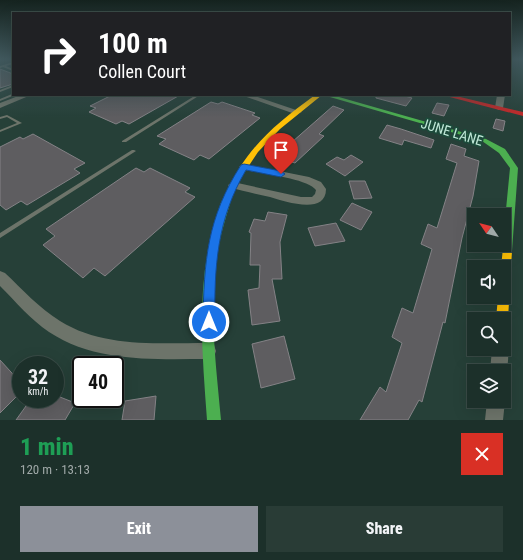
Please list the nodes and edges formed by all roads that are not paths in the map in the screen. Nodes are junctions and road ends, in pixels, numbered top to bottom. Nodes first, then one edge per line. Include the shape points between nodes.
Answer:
1 (12, 86) edge
2 (0, 91) edge
3 (12, 95) edge
4 (25, 96) edge
5 (196, 96) edge
6 (248, 96) edge
7 (318, 96) edge
8 (330, 96) edge
9 (454, 96) edge
10 (478, 96) edge
11 (0, 100) edge
12 (500, 101) edge
13 (0, 106) edge
14 (523, 107) edge
15 (298, 112) junction
16 (523, 114) edge
17 (0, 118) edge
18 (0, 131) edge
19 (124, 141) dead end
20 (134, 151) dead end
21 (244, 167) junction
22 (233, 185) junction
23 (0, 236) edge
24 (0, 277) edge
25 (503, 312) edge
26 (208, 351) junction
27 (495, 408) edge
28 (214, 420) edge
29 (494, 420) edge

1 - 2 lane
3 - 11 lane
4 - 13 street
5 - 19 lane
6 - 15 street
7 - 15 street
8 - 25 street, JUNE LANE via 484,140 511,160 514,168
9 - 12 street
10 - 12 street
12 - 14 street
12 - 16 street
15 - 21 street via 260,144
17 - 18 lane via 7,116 20,123
20 - 23 lane
21 - 22 street
21 - 22 street via 311,181 321,188 322,194 318,199 301,201
22 - 26 street via 221,211 212,252
24 - 26 street via 48,322 78,339 124,350
26 - 28 street
27 - 29 street

